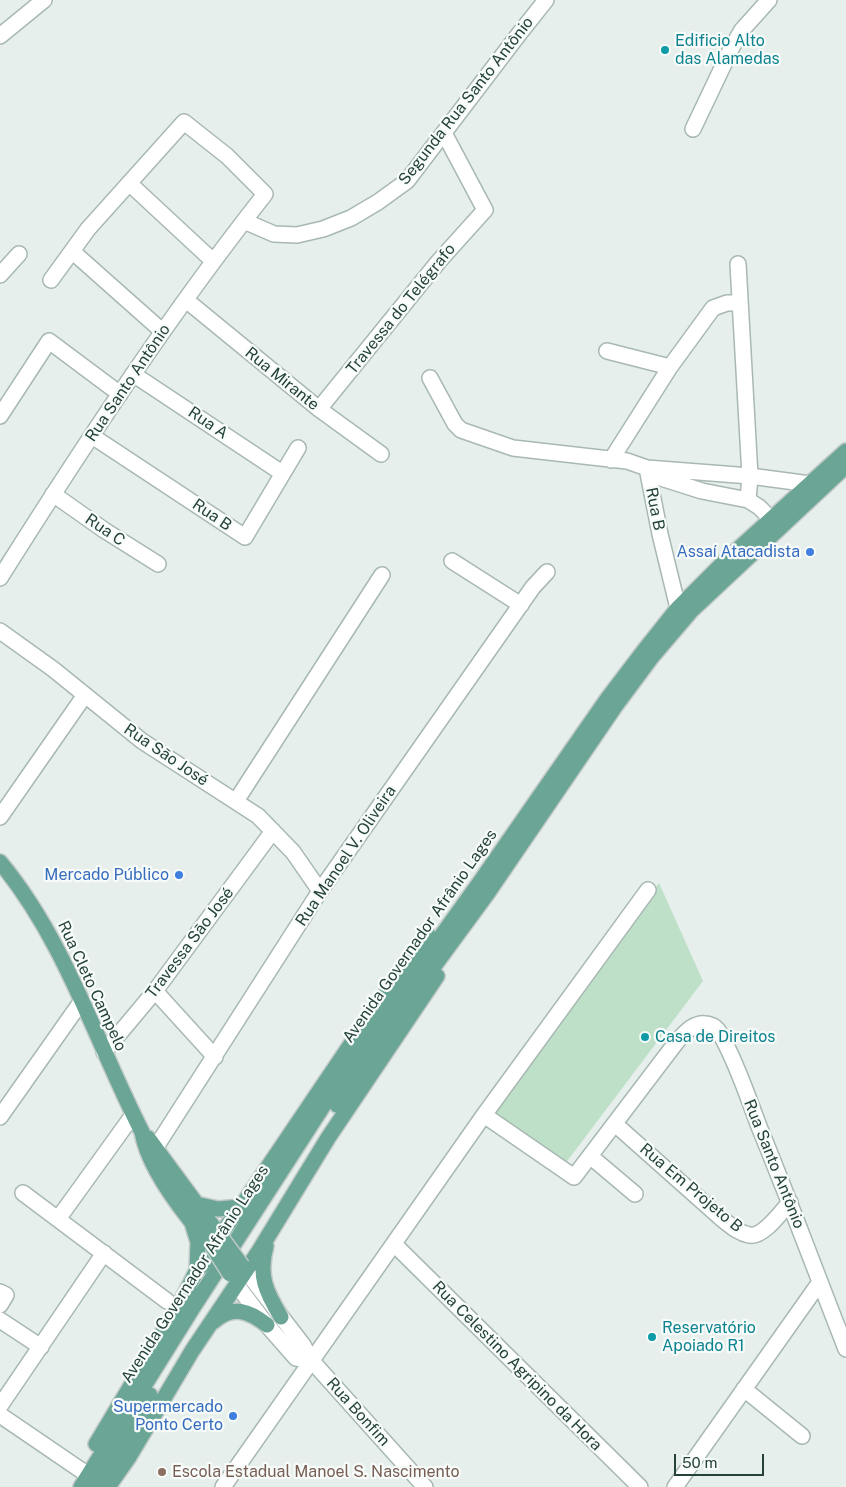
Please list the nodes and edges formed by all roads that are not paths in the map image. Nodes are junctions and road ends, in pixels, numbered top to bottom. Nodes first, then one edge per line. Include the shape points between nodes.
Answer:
1 (44, 0) edge
2 (546, 0) edge
3 (769, 0) edge
4 (0, 36) edge
5 (693, 130) dead end
6 (444, 133) junction
7 (129, 183) junction
8 (244, 222) junction
9 (73, 252) junction
10 (19, 254) dead end
11 (213, 261) junction
12 (738, 264) dead end
13 (0, 275) edge
14 (51, 280) dead end
15 (186, 300) junction
16 (739, 303) junction
17 (162, 331) junction
18 (607, 350) dead end
19 (670, 367) junction
20 (133, 374) junction
21 (430, 378) dead end
22 (120, 394) junction
23 (319, 409) junction
24 (0, 416) edge
25 (92, 436) junction
26 (298, 448) dead end
27 (846, 451) edge
28 (381, 454) dead end
29 (611, 460) junction
30 (846, 466) edge
31 (647, 468) junction
32 (282, 472) junction
33 (750, 476) junction
34 (810, 484) junction
35 (53, 494) junction
36 (748, 500) junction
37 (771, 519) junction
38 (452, 561) dead end
39 (158, 564) dead end
40 (547, 572) dead end
41 (382, 575) dead end
42 (0, 578) edge
43 (520, 605) junction
44 (678, 608) junction
45 (0, 631) edge
46 (85, 696) junction
47 (236, 801) junction
48 (0, 817) edge
49 (273, 831) junction
50 (0, 862) edge
51 (483, 888) junction
52 (648, 890) dead end
53 (320, 891) junction
54 (155, 991) junction
55 (81, 1002) junction
56 (104, 1052) junction
57 (215, 1056) junction
58 (133, 1115) junction
59 (484, 1115) junction
60 (0, 1117) edge
61 (615, 1124) junction
62 (142, 1132) junction
63 (156, 1147) junction
64 (590, 1156) junction
65 (23, 1193) dead end
66 (635, 1194) dead end
67 (790, 1202) junction
68 (196, 1204) junction
69 (241, 1206) junction
70 (58, 1219) junction
71 (192, 1223) junction
72 (268, 1236) junction
73 (394, 1244) junction
74 (104, 1253) junction
75 (228, 1258) junction
76 (198, 1270) junction
77 (820, 1282) junction
78 (167, 1300) dead end
79 (281, 1317) junction
80 (0, 1320) edge
81 (210, 1324) junction
82 (267, 1325) junction
83 (41, 1347) junction
84 (846, 1349) edge
85 (311, 1360) junction
86 (744, 1388) junction
87 (0, 1406) edge
88 (0, 1415) edge
89 (802, 1436) dead end
90 (88, 1483) edge
91 (108, 1487) edge
92 (223, 1487) edge
93 (425, 1487) edge
94 (640, 1487) edge
95 (675, 1487) edge

1 - 4 street
2 - 6 street, Segunda Rua Santo Antônio
3 - 5 street via 742,30 732,47
6 - 8 street, Segunda Rua Santo Antônio via 407,181 351,218 297,235 274,234
6 - 23 street, Travessa do Telégrafo via 485,210
7 - 8 street, Rua Santo Antônio via 184,122 228,156 265,194
7 - 9 street via 88,229
7 - 11 street
8 - 11 street, Rua Santo Antônio
9 - 14 street
9 - 17 street
10 - 13 street
11 - 15 street, Rua Santo Antônio
12 - 16 street
15 - 17 street, Rua Santo Antônio
15 - 23 street, Rua Mirante
16 - 19 street via 713,308
16 - 33 street
17 - 20 street, Rua Santo Antônio
18 - 19 street
19 - 29 street
20 - 22 street, Rua Santo Antônio
20 - 32 street, Rua A
21 - 29 street via 461,430 513,448
22 - 24 street via 48,341
22 - 25 street, Rua Santo Antônio
23 - 28 street, Rua Mirante
25 - 32 street, Rua B via 245,537
25 - 35 street, Rua Santo Antônio
26 - 32 street, Rua B
27 - 34 main road, Avenida Governador Afrânio Lages
29 - 31 street
30 - 51 main road, Avenida Governador Afrânio Lages via 692,610 651,658
31 - 33 street
31 - 36 street via 661,478 702,491
31 - 44 street, Rua B
33 - 34 street
33 - 36 street
34 - 37 main road, Avenida Governador Afrânio Lages
35 - 39 street, Rua C
35 - 42 street, Rua Santo Antônio
36 - 37 street
37 - 44 main road, Avenida Governador Afrânio Lages
38 - 43 street
40 - 43 street, Rua Manoel V. Oliveira
41 - 47 street
43 - 53 street, Rua Manoel V. Oliveira
44 - 51 main road, Avenida Governador Afrânio Lages via 608,698
45 - 46 street, Rua São José
46 - 47 street, Rua São José via 142,741
46 - 48 street
47 - 49 street, Rua São José
49 - 53 street, Rua São José via 293,852
49 - 54 street, Travessa São José
50 - 55 main road, Rua Cleto Campelo via 45,926
51 - 69 main road via 444,917 414,956
51 - 72 main road via 429,990 328,1138
51 - 90 main road, Avenida Governador Afrânio Lages via 358,1052 203,1293
52 - 59 street
53 - 57 street, Rua Manoel V. Oliveira
54 - 56 street, Travessa São José
54 - 57 street
55 - 56 main road, Rua Cleto Campelo
55 - 60 street
56 - 58 main road, Rua Cleto Campelo
57 - 63 street, Rua Manoel V. Oliveira
58 - 62 main road, Rua Cleto Campelo
58 - 70 street
59 - 64 street via 574,1178
59 - 73 street
61 - 64 street
61 - 67 street, Rua Em Projeto B via 715,1212 749,1236 763,1231
61 - 67 street, Rua Santo Antônio via 689,1028 712,1026 718,1029 733,1062
62 - 63 main road, Rua Cleto Campelo
62 - 71 main road, Rua Cleto Campelo via 152,1161
63 - 68 main road, Rua Cleto Campelo
64 - 66 street
65 - 70 street
67 - 77 street, Rua Santo Antônio
68 - 69 main road via 218,1209
68 - 75 main road, Rua Cleto Campelo
69 - 75 main road
70 - 74 street
71 - 75 main road, Rua Cleto Campelo
71 - 76 main road via 198,1242
72 - 75 main road via 259,1250 252,1254
72 - 79 main road via 263,1280 267,1294
73 - 85 street
73 - 94 street, Rua Celestino Agripino da Hora
74 - 78 street
74 - 83 street
75 - 76 main road via 209,1262
75 - 79 street, Rua Bonfim
75 - 81 main road
75 - 82 street, Rua Bonfim
76 - 90 main road via 89,1457
77 - 84 street, Rua Santo Antônio
77 - 86 street
79 - 85 street, Rua Bonfim
80 - 83 street
81 - 82 main road via 228,1312 242,1311
81 - 91 main road
82 - 85 street, Rua Bonfim via 296,1358
83 - 87 street
85 - 92 street
85 - 93 street, Rua Bonfim
86 - 89 street
86 - 95 street
88 - 90 street

